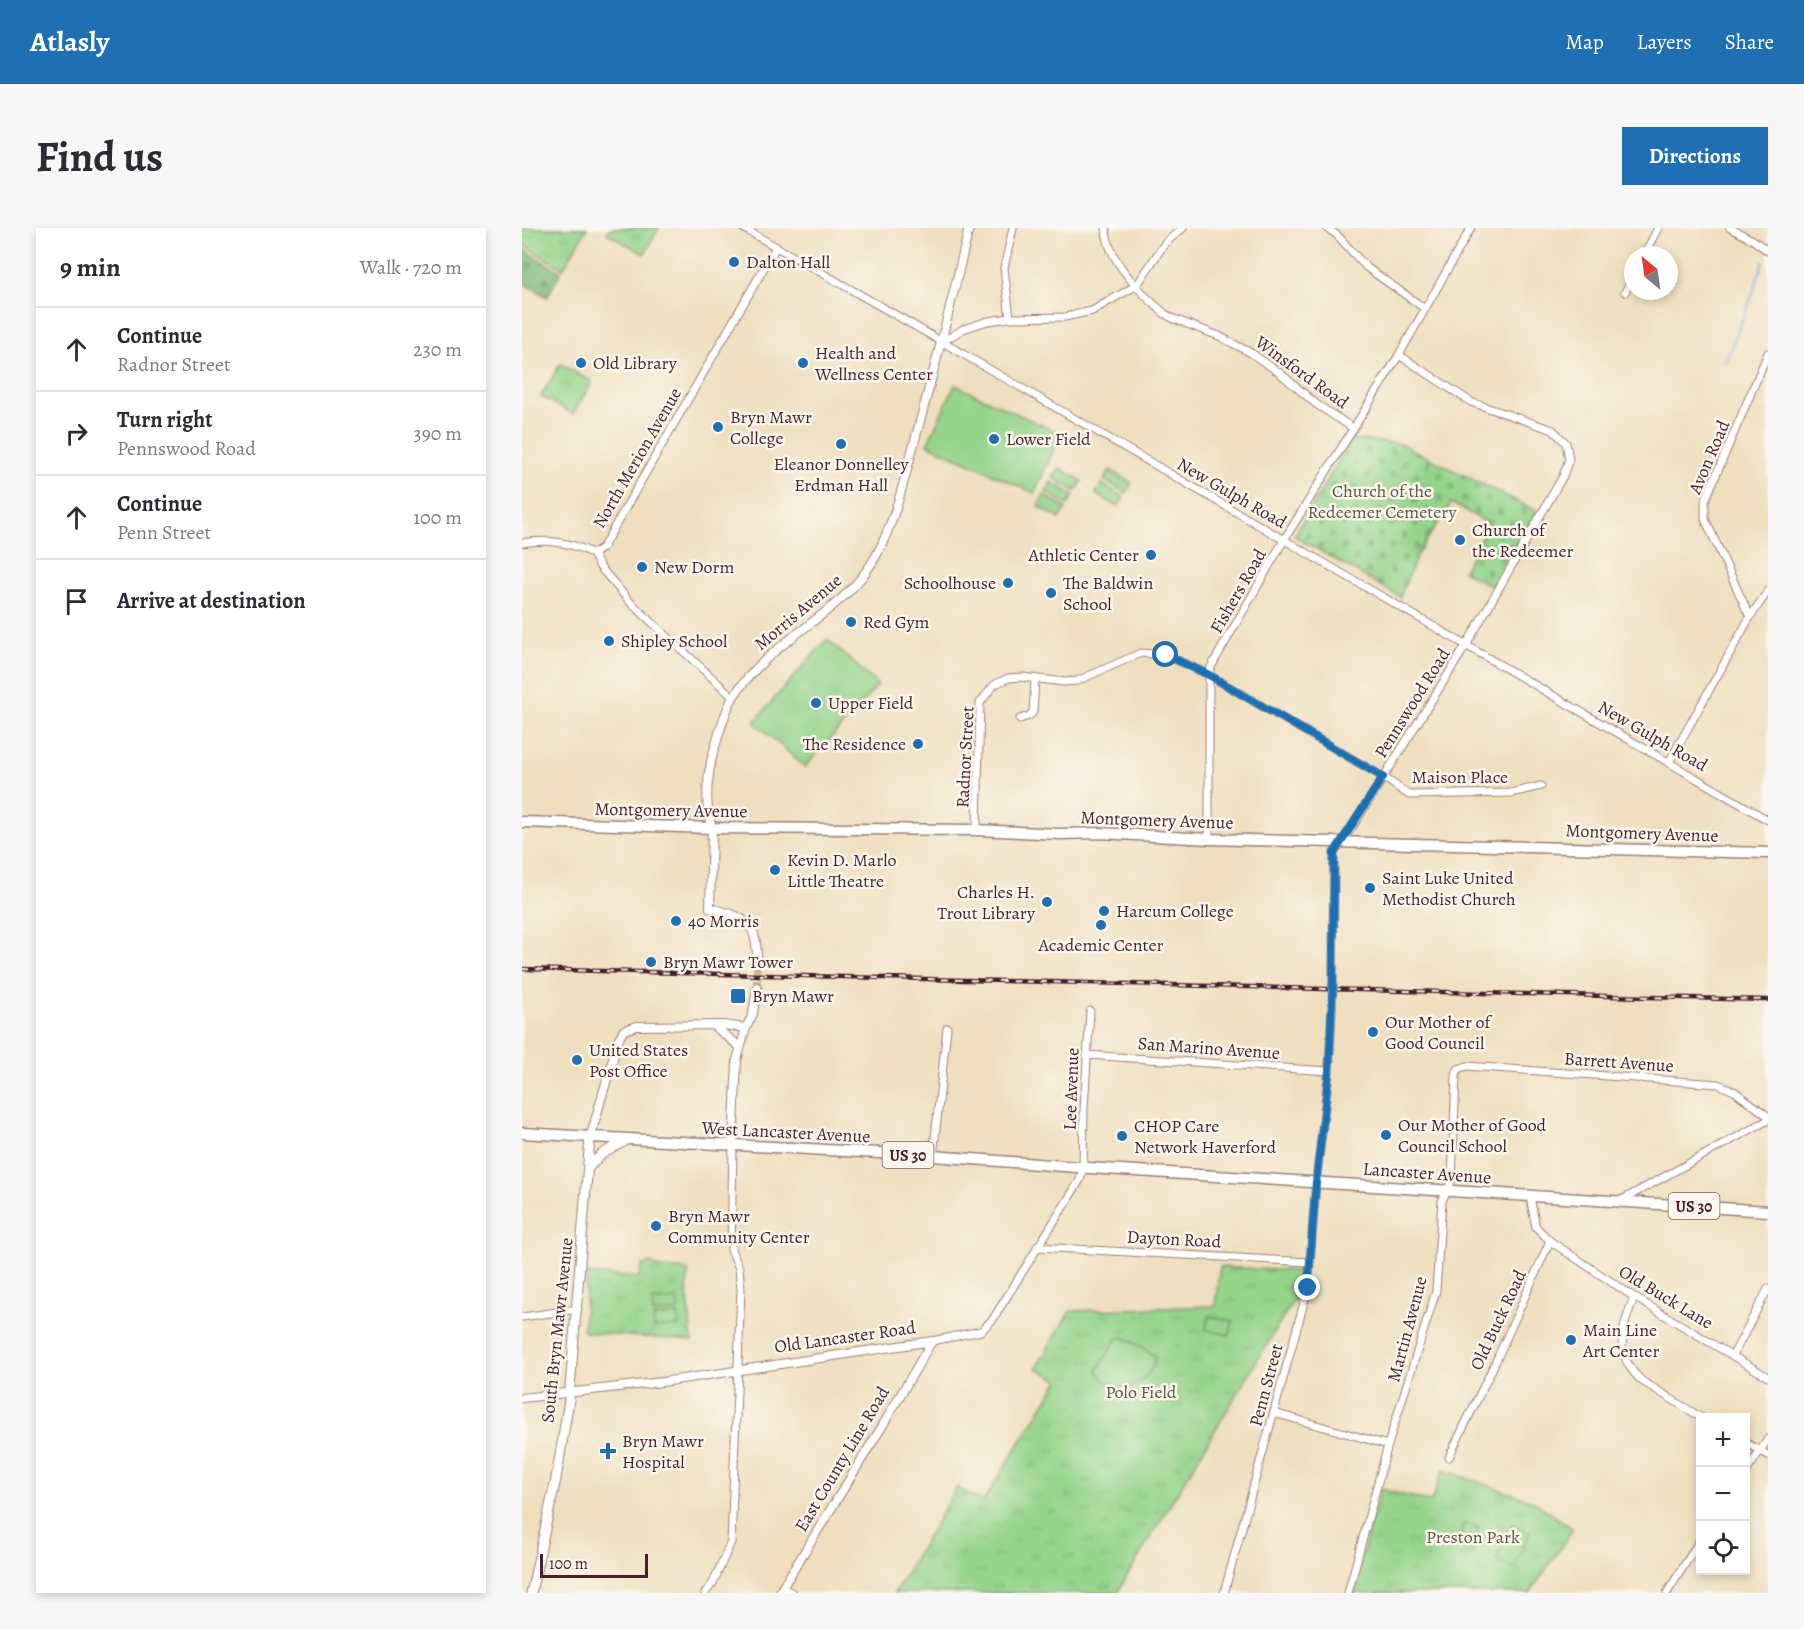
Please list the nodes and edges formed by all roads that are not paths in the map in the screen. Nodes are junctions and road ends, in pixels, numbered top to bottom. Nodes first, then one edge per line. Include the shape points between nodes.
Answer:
1 (743, 228) edge
2 (969, 228) edge
3 (1013, 228) edge
4 (1106, 228) edge
5 (1183, 228) edge
6 (1327, 228) edge
7 (1471, 228) edge
8 (1658, 228) edge
9 (1730, 228) edge
10 (1649, 246) edge
11 (776, 247) junction
12 (1768, 251) edge
13 (1137, 285) junction
14 (1424, 308) junction
15 (1010, 318) junction
16 (942, 342) junction
17 (1768, 353) edge
18 (1399, 356) junction
19 (1353, 428) junction
20 (1284, 540) junction
21 (522, 543) edge
22 (593, 554) junction
23 (1768, 591) edge
24 (1750, 617) junction
25 (1467, 645) junction
26 (1209, 675) junction
27 (1035, 679) junction
28 (733, 697) junction
29 (1020, 718) dead end
30 (1669, 762) junction
31 (1383, 777) junction
32 (1541, 786) dead end
33 (1768, 820) edge
34 (525, 822) edge
35 (712, 828) junction
36 (977, 830) junction
37 (1209, 839) junction
38 (1343, 842) junction
39 (1768, 853) edge
40 (757, 963) tunnel mouth
41 (757, 987) tunnel mouth
42 (1090, 1011) dead end
43 (713, 1025) junction
44 (746, 1028) junction
45 (947, 1028) dead end
46 (740, 1047) junction
47 (1087, 1055) junction
48 (1459, 1068) joint
49 (1329, 1071) junction
50 (1768, 1116) edge
51 (1768, 1120) edge
52 (522, 1133) edge
53 (590, 1138) junction
54 (627, 1140) junction
55 (733, 1145) junction
56 (933, 1156) junction
57 (588, 1168) junction
58 (1083, 1168) junction
59 (1316, 1182) junction
60 (1445, 1191) junction
61 (1530, 1197) junction
62 (1619, 1201) junction
63 (1768, 1211) edge
64 (1550, 1241) junction
65 (1037, 1247) junction
66 (1310, 1262) junction
67 (1768, 1289) edge
68 (1634, 1297) junction
69 (578, 1310) junction
70 (522, 1317) edge
71 (932, 1341) junction
72 (1733, 1355) junction
73 (739, 1369) junction
74 (1768, 1377) edge
75 (570, 1391) junction
76 (522, 1398) edge
77 (1274, 1413) junction
78 (1696, 1414) edge
79 (1768, 1439) edge
80 (1388, 1445) junction
81 (1750, 1446) edge
82 (1760, 1452) junction
83 (1768, 1455) edge
84 (1449, 1457) dead end
85 (1750, 1467) edge
86 (1696, 1548) edge
87 (781, 1591) edge
88 (531, 1593) edge
89 (705, 1593) edge
90 (793, 1593) edge
91 (1224, 1593) edge
92 (1348, 1593) edge
93 (1666, 1593) edge

1 - 11 street, New Gulph Road
2 - 16 street, Morris Avenue
3 - 15 street via 1004,268
4 - 13 street, Winsford Road via 1114,259
5 - 13 street via 1165,243
6 - 14 street via 1366,267
7 - 14 street, Fishers Road
8 - 10 street
9 - 12 street
11 - 16 street, New Gulph Road
11 - 22 street, North Merion Avenue via 603,547
13 - 15 street via 1092,311 1065,317
13 - 19 street, Winsford Road via 1165,314 1251,352
14 - 18 street, Fishers Road
15 - 16 street via 963,329
16 - 20 street, New Gulph Road
16 - 28 street, Morris Avenue via 892,521 876,557 858,583 768,657
17 - 24 street, Avon Road via 1704,510
18 - 19 street, Fishers Road
18 - 25 street, Pennswood Road via 1471,402 1553,430 1566,443 1569,459 1563,476
19 - 20 street, Fishers Road
20 - 25 street, New Gulph Road
20 - 26 street, Fishers Road
21 - 22 street, North Merion Avenue via 548,541 581,547
22 - 28 street via 631,603
23 - 24 street
24 - 30 street
25 - 30 street, New Gulph Road
25 - 31 street, Pennswood Road
26 - 27 street, Radnor Street via 1166,655 1141,653 1077,681
26 - 31 street, Radnor Street
26 - 37 street, Fishers Road
27 - 29 street via 1033,712
27 - 36 street, Radnor Street via 1008,678 993,685 980,704
28 - 35 street, Morris Avenue via 711,758 708,785
30 - 33 street, New Gulph Road
31 - 32 street, Maison Place via 1409,795 1511,793
31 - 38 street, Pennswood Road
34 - 35 main road, Montgomery Avenue
35 - 36 main road, Montgomery Avenue
35 - 40 street, Morris Avenue via 710,908 733,914 751,928 757,944
36 - 37 main road, Montgomery Avenue
37 - 38 main road, Montgomery Avenue
38 - 39 main road, Montgomery Avenue
38 - 49 street, Pennswood Road, bridge via 1334,853
41 - 44 street via 753,1014
42 - 47 street, Lee Avenue
43 - 44 street
43 - 46 street
43 - 53 street via 637,1026 624,1030
44 - 46 street
45 - 56 street
46 - 55 street
47 - 49 street, San Marino Avenue
47 - 58 street, Lee Avenue
48 - 50 street, Barrett Avenue via 1718,1084
48 - 60 street, Martin Avenue via 1452,1180
49 - 59 street, Pennswood Road
51 - 62 street
52 - 53 main road, West Lancaster Avenue / US 30
53 - 54 main road, West Lancaster Avenue / US 30
53 - 57 main road, South Bryn Mawr Avenue
54 - 55 main road, West Lancaster Avenue / US 30
54 - 57 main road via 602,1154
55 - 56 main road, West Lancaster Avenue / US 30
55 - 73 street via 730,1239 741,1275
56 - 58 main road, West Lancaster Avenue / US 30
57 - 69 main road, South Bryn Mawr Avenue
58 - 59 main road, Lancaster Avenue / US 30
58 - 65 street, Old Lancaster Road via 1080,1180
59 - 60 main road, Lancaster Avenue / US 30
59 - 66 street, Penn Street
60 - 61 main road, Lancaster Avenue / US 30
60 - 80 street, Martin Avenue via 1436,1291
61 - 62 main road, Lancaster Avenue / US 30
61 - 64 street via 1536,1227
62 - 63 main road, Lancaster Avenue / US 30
64 - 68 street, Old Buck Lane
64 - 84 street, Old Buck Road
65 - 66 street, Dayton Road
65 - 71 street, Old Lancaster Road via 1001,1307 981,1331
66 - 77 street, Penn Street via 1308,1288
67 - 72 street
68 - 72 street, Old Buck Lane
68 - 78 street via 1621,1340 1627,1363 1642,1381
69 - 70 street
69 - 75 main road, South Bryn Mawr Avenue
71 - 73 street, Old Lancaster Road
71 - 87 street, East County Line Road
72 - 74 street, Old Buck Lane
73 - 75 street, Old Lancaster Road
73 - 89 street via 731,1542
75 - 76 street, Old Lancaster Road
75 - 88 main road, South Bryn Mawr Avenue via 557,1476
77 - 80 street
77 - 91 street, Penn Street
79 - 82 street
80 - 92 street, Martin Avenue
81 - 82 street
82 - 83 street
82 - 85 street
86 - 93 street
87 - 90 street

